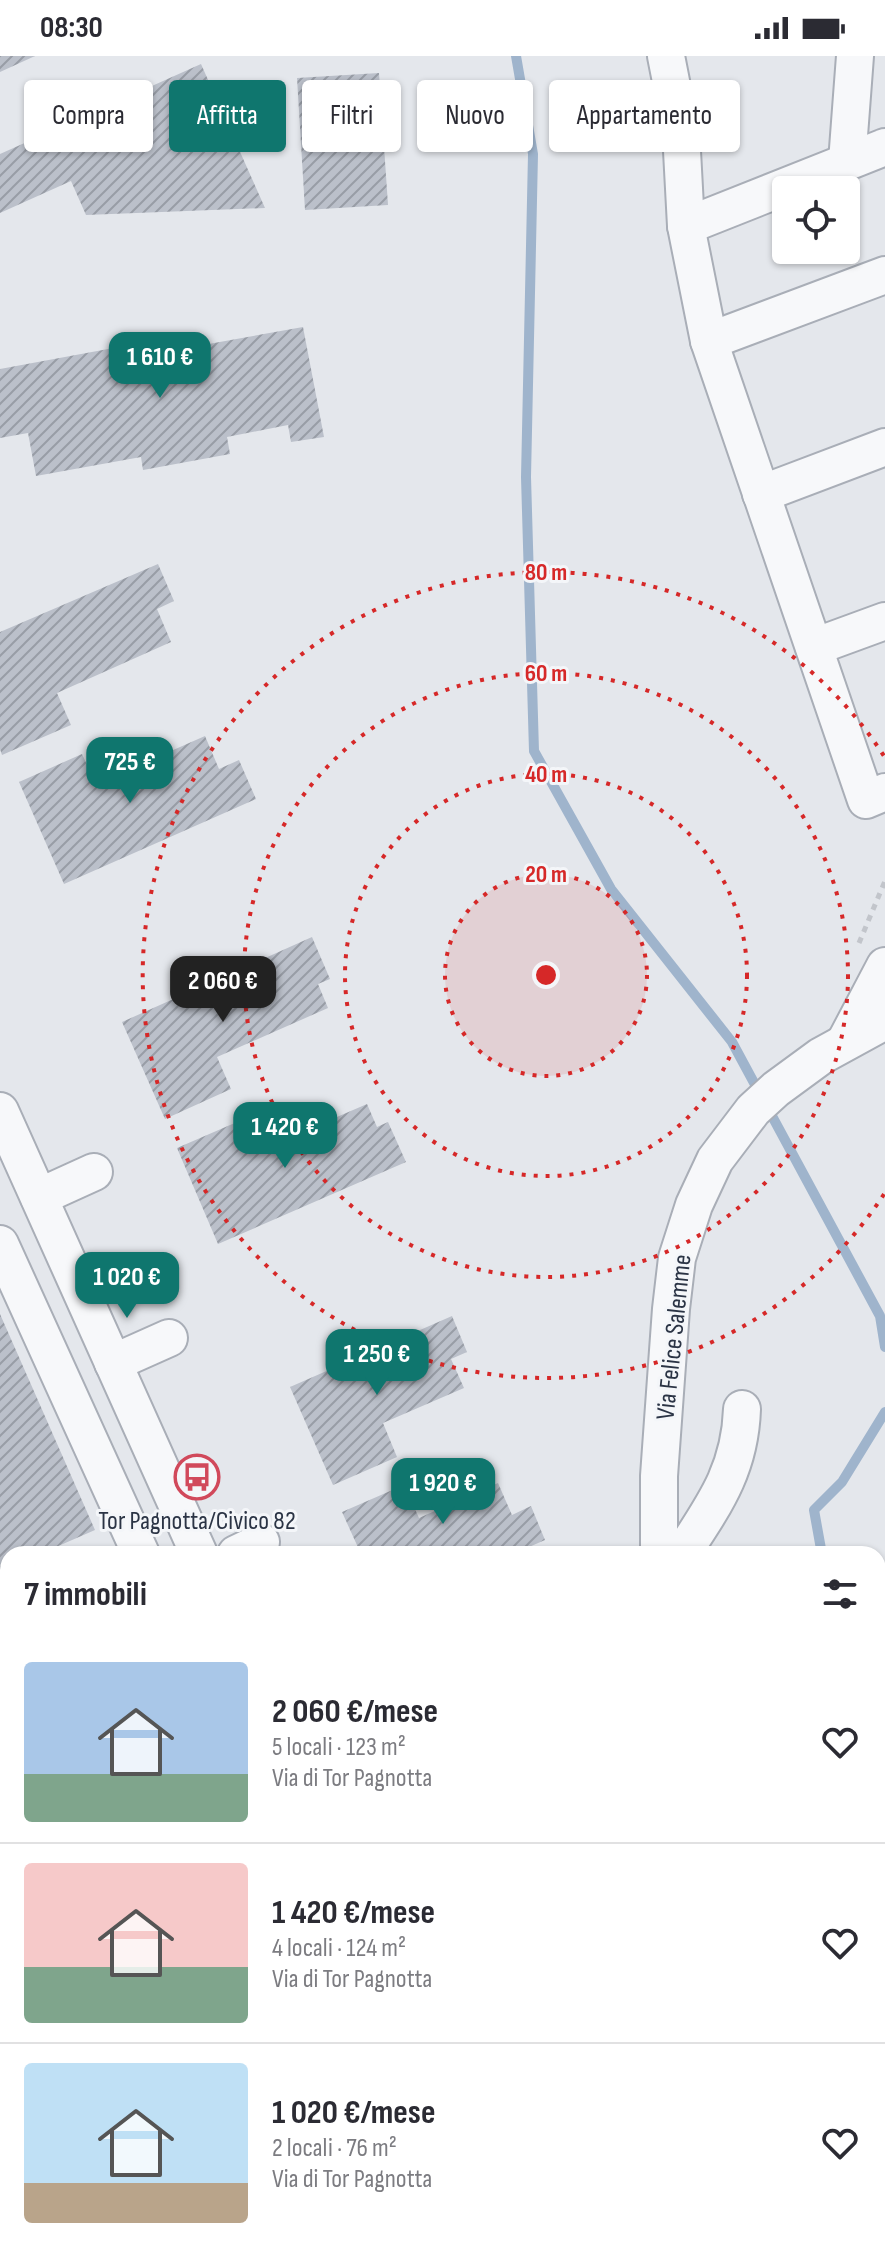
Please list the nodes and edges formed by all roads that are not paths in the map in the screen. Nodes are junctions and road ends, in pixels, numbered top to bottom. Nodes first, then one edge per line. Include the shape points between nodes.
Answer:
1 (666, 56) edge
2 (855, 56) edge
3 (885, 147) edge
4 (847, 162) junction
5 (686, 226) junction
6 (885, 275) edge
7 (709, 341) junction
8 (885, 447) edge
9 (761, 494) junction
10 (885, 621) edge
11 (814, 647) junction
12 (885, 792) edge
13 (871, 957) edge
14 (885, 1021) edge
15 (845, 1042) junction
16 (0, 1111) edge
17 (94, 1172) dead end
18 (39, 1197) junction
19 (0, 1244) edge
20 (169, 1338) dead end
21 (113, 1363) junction
22 (742, 1409) dead end
23 (137, 1546) edge
24 (195, 1546) edge
25 (659, 1546) edge
26 (687, 1546) edge

1 - 5 street via 681,132
2 - 4 street
3 - 4 street
4 - 5 street
5 - 7 street
6 - 7 street
7 - 9 street
8 - 9 street
9 - 11 street
10 - 11 street
11 - 12 street via 866,800
13 - 15 street
14 - 15 street, Via Felice Salemme
15 - 25 street, Via Felice Salemme via 776,1089 734,1133 694,1205 677,1258 666,1360
16 - 18 street
17 - 18 street
18 - 21 street
19 - 23 street
20 - 21 street
21 - 24 street
22 - 26 street via 737,1455 728,1479

